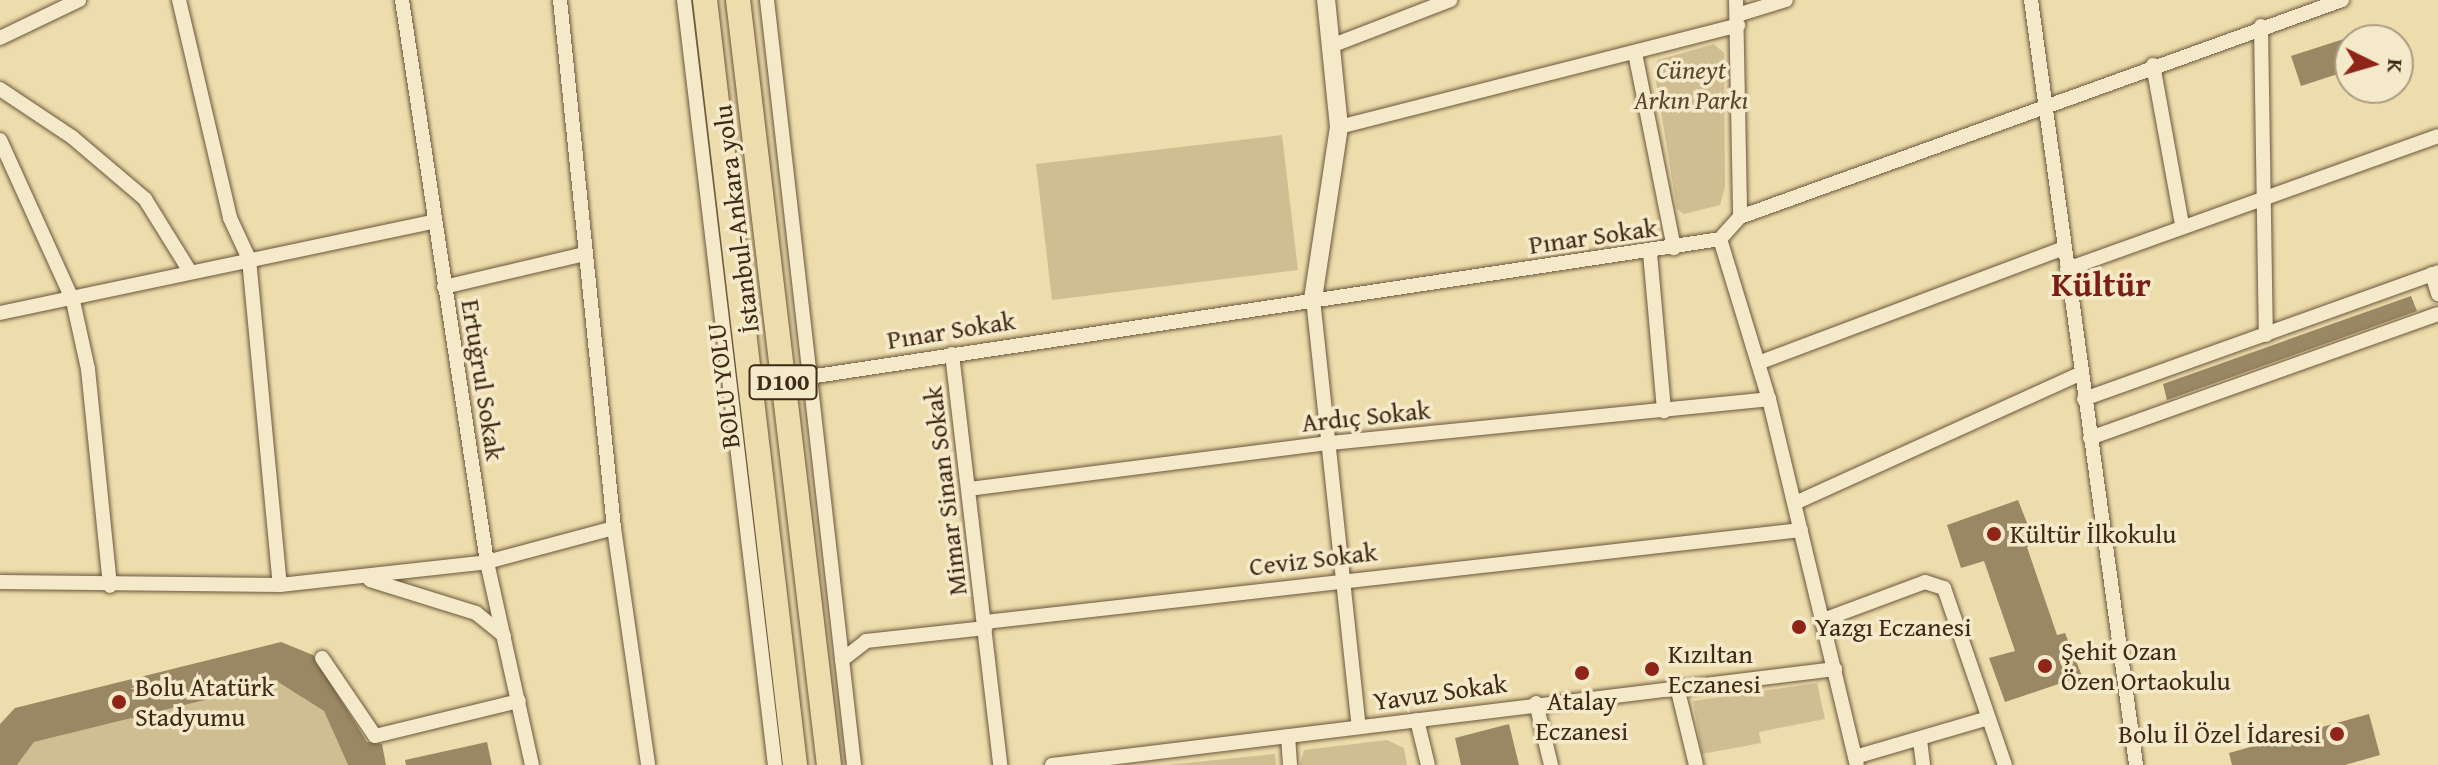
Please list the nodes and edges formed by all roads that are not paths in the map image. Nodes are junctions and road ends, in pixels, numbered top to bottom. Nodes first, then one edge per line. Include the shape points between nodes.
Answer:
1 (79, 0) edge
2 (179, 0) edge
3 (402, 0) edge
4 (560, 0) edge
5 (684, 0) edge
6 (705, 0) edge
7 (738, 0) edge
8 (767, 0) edge
9 (1326, 0) edge
10 (1450, 0) edge
11 (1786, 0) edge
12 (2031, 0) edge
13 (2342, 0) edge
14 (2294, 7) edge
15 (1737, 13) edge
16 (2261, 26) junction
17 (0, 38) edge
18 (1331, 46) junction
19 (1635, 53) junction
20 (2153, 65) junction
21 (0, 89) edge
22 (2045, 103) junction
23 (1339, 127) junction
24 (2438, 136) edge
25 (0, 140) edge
26 (2267, 194) junction
27 (1740, 217) junction
28 (433, 222) junction
29 (2182, 224) junction
30 (1720, 239) junction
31 (1674, 248) junction
32 (2064, 248) junction
33 (1650, 253) junction
34 (585, 254) junction
35 (249, 259) junction
36 (2067, 269) junction
37 (189, 270) junction
38 (2435, 273) edge
39 (444, 287) junction
40 (2438, 294) edge
41 (1313, 299) junction
42 (73, 301) junction
43 (0, 313) edge
44 (2438, 314) edge
45 (2266, 335) junction
46 (952, 354) junction
47 (1758, 363) junction
48 (2081, 373) junction
49 (809, 377) junction
50 (1769, 399) junction
51 (2084, 399) junction
52 (1664, 411) junction
53 (2090, 438) junction
54 (1330, 443) junction
55 (969, 489) junction
56 (1795, 503) junction
57 (614, 528) junction
58 (1801, 530) junction
59 (487, 562) junction
60 (362, 577) junction
61 (1345, 579) junction
62 (0, 582) edge
63 (280, 585) junction
64 (110, 586) junction
65 (1823, 620) junction
66 (985, 625) junction
67 (504, 637) junction
68 (322, 658) dead end
69 (842, 660) junction
70 (1835, 669) junction
71 (1677, 687) junction
72 (519, 701) junction
73 (1536, 703) junction
74 (1988, 718) junction
75 (1417, 720) junction
76 (1359, 727) junction
77 (1288, 736) junction
78 (1920, 740) junction
79 (1151, 759) edge
80 (1856, 761) edge
81 (532, 765) edge
82 (648, 765) edge
83 (775, 765) edge
84 (795, 765) edge
85 (829, 765) edge
86 (854, 765) edge
87 (1000, 765) edge
88 (1052, 765) edge
89 (1290, 765) edge
90 (1428, 765) edge
91 (1551, 765) edge
92 (1696, 765) edge
93 (1923, 765) edge
94 (2005, 765) edge
95 (2136, 765) edge

1 - 17 street
2 - 35 street via 230,218
3 - 28 street, Ertuğrul Sokak
4 - 34 street
5 - 83 street
6 - 84 highway, BOLU YOLU / D100
7 - 85 highway, İstanbul-Ankara yolu / D100
8 - 49 street
9 - 18 main road
10 - 18 street
11 - 15 street
12 - 22 street
13 - 14 street
14 - 16 street
15 - 19 street
15 - 27 street
16 - 20 street
16 - 26 street
18 - 23 main road
19 - 23 street
19 - 31 street
20 - 22 street
20 - 29 street
21 - 37 street via 72,137 145,199
22 - 27 street
22 - 32 street
23 - 41 main road
24 - 26 street
25 - 42 street
26 - 29 street
26 - 45 street
27 - 30 street
28 - 35 street
28 - 39 street, Ertuğrul Sokak
29 - 36 street
30 - 31 street, Pınar Sokak
30 - 47 street
31 - 33 street, Pınar Sokak
32 - 36 street
32 - 47 street
33 - 41 street, Pınar Sokak
33 - 52 street
34 - 39 street
34 - 57 street
35 - 37 street
35 - 63 street
36 - 48 street
37 - 42 street
38 - 40 street
38 - 45 street
39 - 59 street, Ertuğrul Sokak
41 - 46 street, Pınar Sokak
41 - 54 street
42 - 43 street
42 - 64 street via 88,369
44 - 53 street
45 - 51 street
46 - 49 street, Pınar Sokak
46 - 55 street, Mimar Sinan Sokak
47 - 50 street
48 - 51 street
48 - 56 street
49 - 69 street
50 - 52 street, Ardıç Sokak
50 - 56 street
51 - 53 street
52 - 54 street, Ardıç Sokak
53 - 95 street
54 - 55 street, Ardıç Sokak
54 - 61 street
55 - 66 street, Mimar Sinan Sokak
56 - 58 street
57 - 59 street
57 - 82 street
58 - 61 street, Ceviz Sokak
58 - 65 street
59 - 60 street
59 - 67 street, Ertuğrul Sokak
60 - 63 street
60 - 67 street via 452,603
61 - 66 street, Ceviz Sokak
61 - 76 street
62 - 64 street
63 - 64 street
65 - 70 street
65 - 74 street via 1925,582 1944,588
66 - 69 street, Ceviz Sokak via 866,641
66 - 87 street, Mimar Sinan Sokak
67 - 72 street, Ertuğrul Sokak
68 - 72 street via 375,736
69 - 86 street
70 - 71 street, Yavuz Sokak
70 - 80 street
71 - 73 street, Yavuz Sokak
71 - 92 street
72 - 81 street, Ertuğrul Sokak
73 - 75 street, Yavuz Sokak
73 - 91 street
74 - 78 street
74 - 94 street
75 - 76 street, Yavuz Sokak
75 - 90 street
76 - 77 street, Yavuz Sokak
77 - 79 street, Yavuz Sokak
77 - 89 street
78 - 80 street
78 - 93 street
79 - 88 street, Yavuz Sokak

